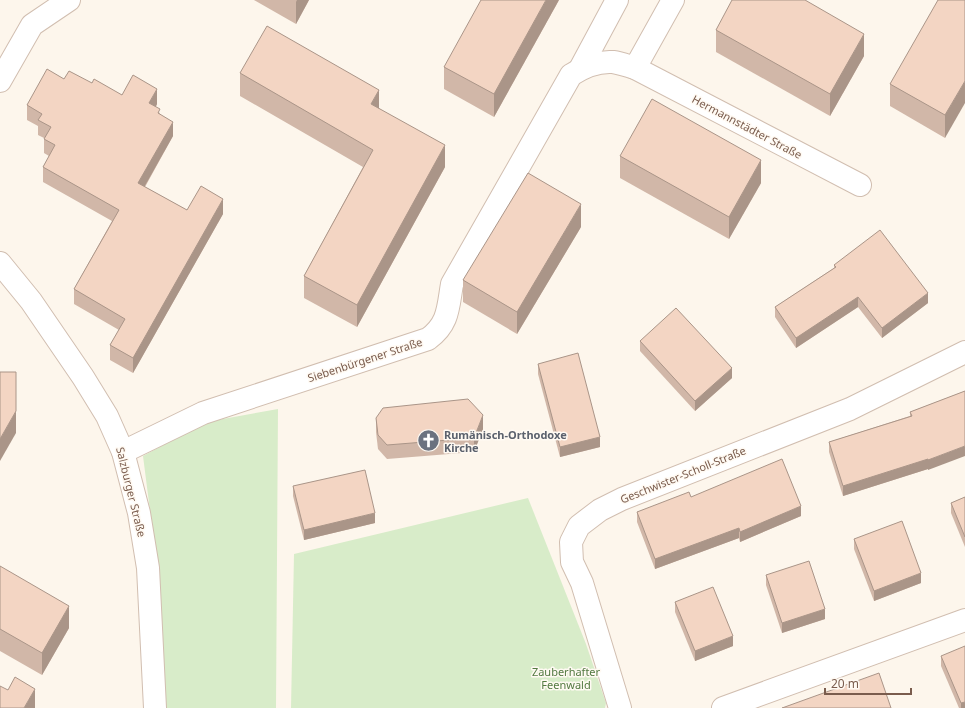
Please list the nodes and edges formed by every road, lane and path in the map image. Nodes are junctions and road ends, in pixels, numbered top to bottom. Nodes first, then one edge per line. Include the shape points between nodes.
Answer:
1 (70, 0) edge
2 (617, 0) edge
3 (673, 0) edge
4 (635, 68) junction
5 (580, 69) junction
6 (3, 70) edge
7 (860, 185) dead end
8 (0, 263) edge
9 (965, 352) edge
10 (124, 452) junction
11 (965, 620) edge
12 (155, 708) edge
13 (620, 708) edge
14 (723, 708) edge

1 - 6 street via 32,25
2 - 5 street, Siebenbürgener Straße
3 - 4 street
4 - 5 street, Siebenbürgener Straße via 614,62 598,63
4 - 7 street, Hermannstädter Straße
5 - 10 street, Siebenbürgener Straße via 571,76 452,284 443,325 436,333 428,339 203,413
8 - 10 street, Salzburger Straße via 31,301 83,377 107,416
9 - 13 street, Geschwister-Scholl-Straße via 850,409 622,499 600,510 579,526 571,542 572,562 582,583
10 - 12 street, Salzburger Straße via 148,568
11 - 14 street

